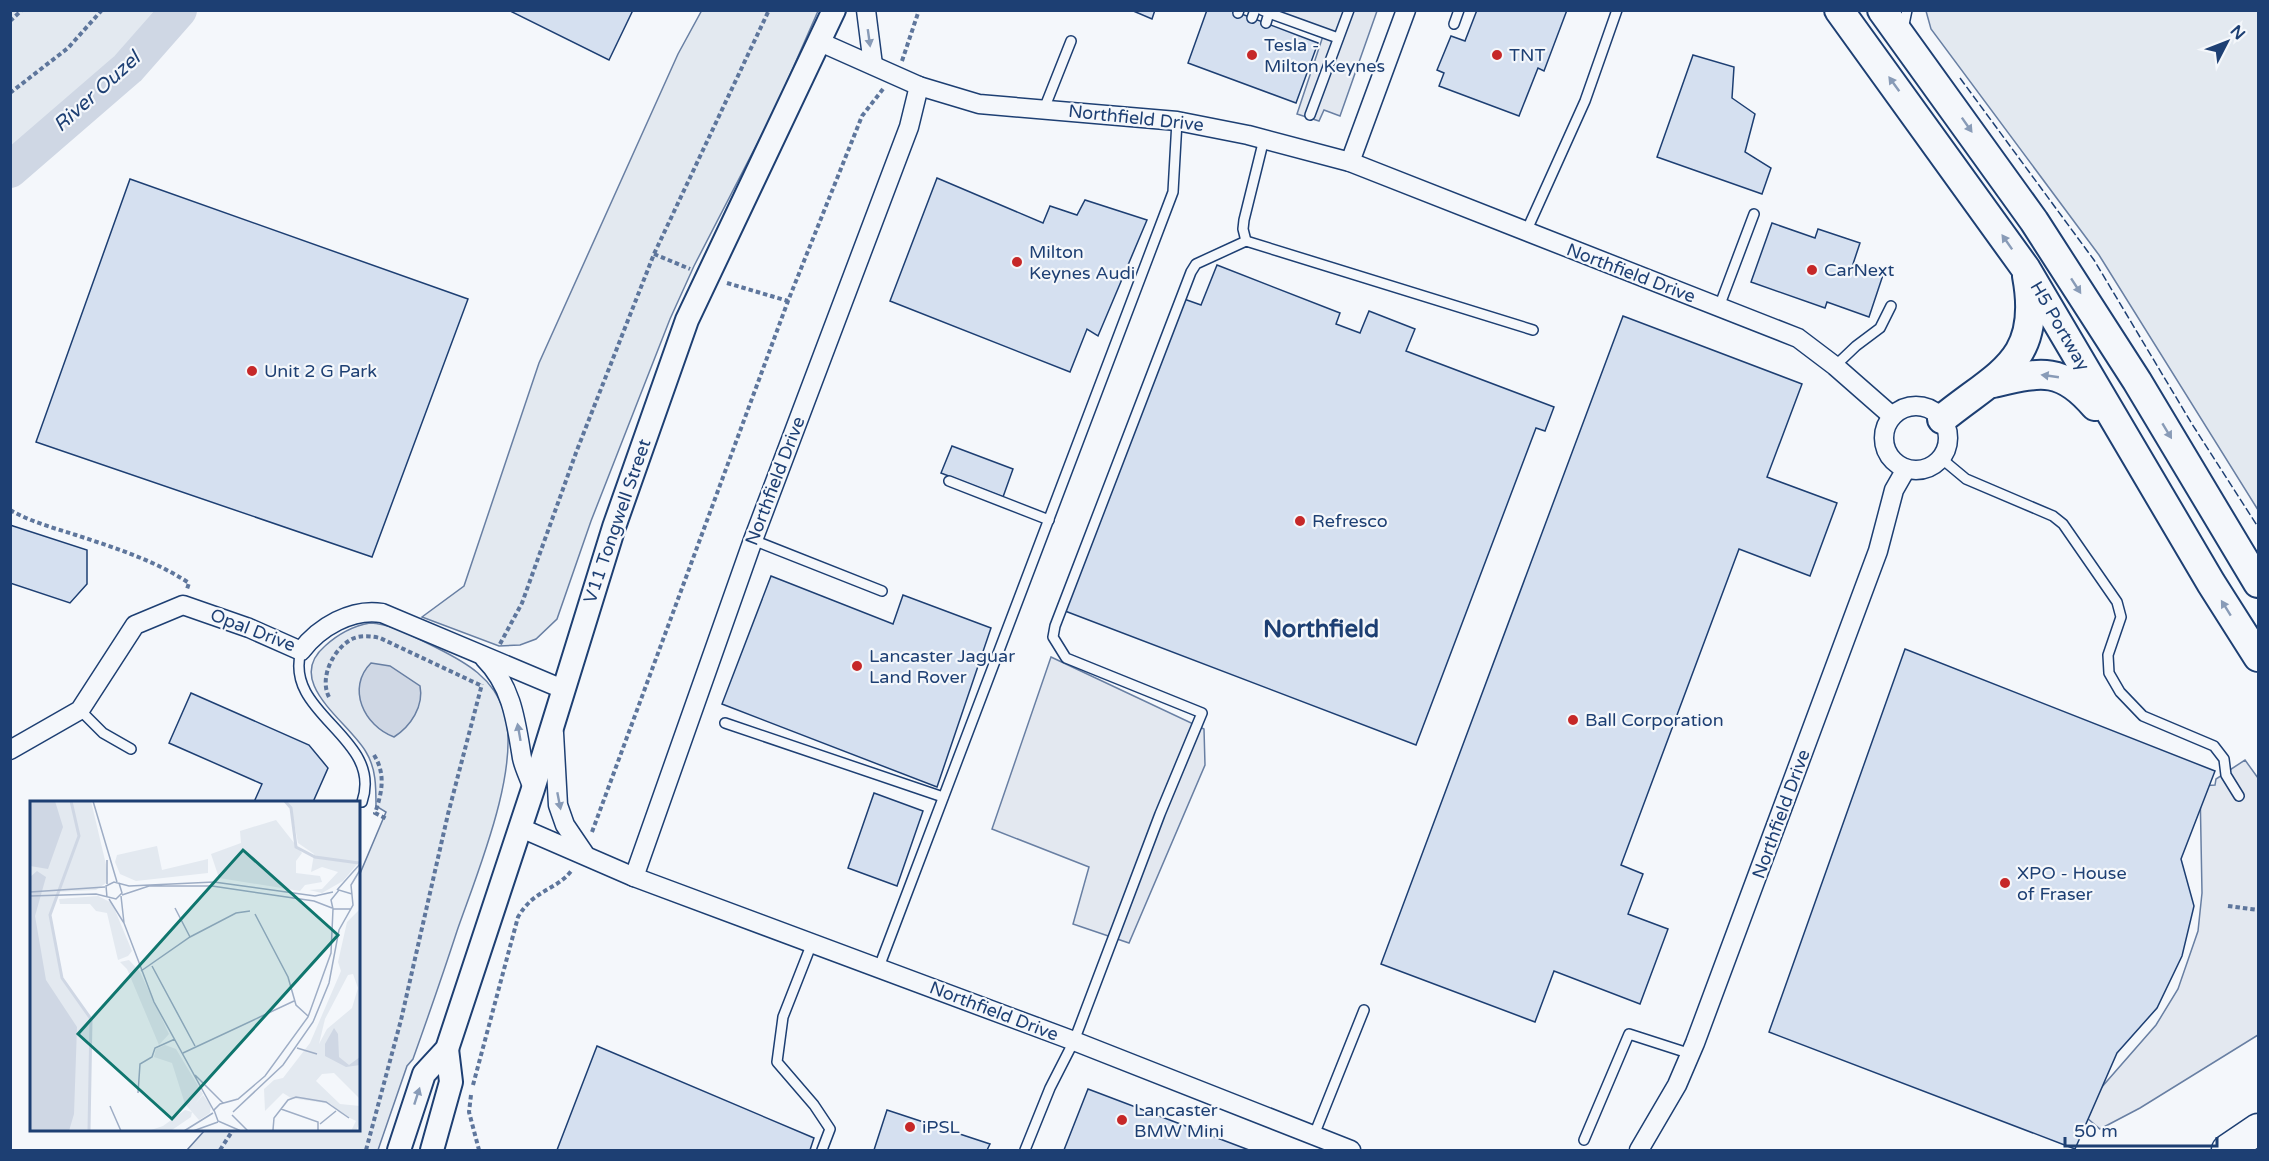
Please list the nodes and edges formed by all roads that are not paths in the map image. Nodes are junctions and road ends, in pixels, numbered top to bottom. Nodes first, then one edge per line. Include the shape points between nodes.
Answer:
1 (866, 10) edge
2 (1349, 10) edge
3 (1406, 10) edge
4 (1459, 10) edge
5 (1617, 10) edge
6 (1839, 10) edge
7 (1882, 10) edge
8 (1267, 11) edge
9 (832, 12) edge
10 (1283, 18) junction
11 (1266, 23) dead end
12 (1297, 23) junction
13 (1904, 23) edge
14 (1454, 24) dead end
15 (1280, 29) dead end
16 (1293, 34) dead end
17 (1338, 39) junction
18 (1071, 41) dead end
19 (820, 42) junction
20 (873, 65) junction
21 (919, 86) junction
22 (1044, 109) junction
23 (1310, 116) dead end
24 (1177, 121) junction
25 (1264, 139) junction
26 (1350, 162) junction
27 (1754, 214) dead end
28 (1526, 232) junction
29 (1246, 241) junction
30 (2026, 269) junction
31 (1891, 306) dead end
32 (1719, 307) junction
33 (1533, 330) dead end
34 (1835, 366) junction
35 (1993, 382) junction
36 (1892, 416) junction
37 (1942, 419) junction
38 (2136, 456) junction
39 (1942, 459) junction
40 (1906, 469) junction
41 (949, 481) dead end
42 (1049, 520) junction
43 (753, 540) junction
44 (2259, 583) edge
45 (882, 591) dead end
46 (302, 651) junction
47 (2259, 657) edge
48 (488, 659) junction
49 (565, 690) junction
50 (80, 710) junction
51 (553, 722) junction
52 (725, 723) dead end
53 (131, 749) dead end
54 (10, 750) edge
55 (533, 789) junction
56 (2240, 796) dead end
57 (943, 797) junction
58 (362, 802) dead end
59 (521, 828) junction
60 (584, 853) junction
61 (634, 877) junction
62 (812, 943) junction
63 (879, 967) junction
64 (1365, 1010) dead end
65 (1074, 1041) junction
66 (447, 1049) junction
67 (1691, 1054) junction
68 (2259, 1129) edge
69 (1314, 1135) junction
70 (1584, 1140) dead end
71 (399, 1150) edge
72 (432, 1150) edge
73 (822, 1150) edge
74 (1025, 1150) edge
75 (1352, 1150) edge
76 (1639, 1150) edge
77 (2228, 1150) edge

1 -> 20 street
2 - 17 lane
3 - 26 street
4 - 14 lane
5 - 28 lane via 1585,101
30 -> 6 main road, H5 Portway
7 - 13 main road, H5 Portway
8 - 10 lane
8 - 11 lane
9 - 19 street, V11 Tongwell Street
10 - 12 lane
10 - 15 lane
12 - 16 lane
12 - 17 lane
13 -> 44 main road, H5 Portway via 2091,308
17 - 23 lane
18 - 22 lane
19 - 20 street, Northfield Drive
19 - 49 street, V11 Tongwell Street via 687,320 614,527
20 - 21 street, Northfield Drive
21 - 22 street, Northfield Drive via 979,104
21 - 43 street, Northfield Drive via 909,127
22 - 24 street, Northfield Drive
24 - 25 street, Northfield Drive
24 - 42 lane via 1173,192
25 - 26 street, Northfield Drive
25 - 29 lane via 1244,220
26 - 28 street, Northfield Drive
27 - 32 lane
28 - 32 street, Northfield Drive
29 - 33 lane
29 - 65 lane via 1196,264 1191,272 1055,626 1053,637 1066,658 1202,713
30 - 35 main road via 2031,299 2028,331 2023,346
30 - 38 main road, H5 Portway
31 - 34 lane via 1880,328
32 - 34 street, Northfield Drive via 1798,338
34 - 36 street, Northfield Drive
35 - 37 main road
38 -> 35 main road via 2070,380 2048,374
36 - 37 street via 1917,406 1936,412
36 - 40 street via 1886,426 1884,447
37 - 39 street via 1949,439
47 -> 38 main road, H5 Portway
39 - 40 street via 1925,470
39 - 56 lane via 1966,479 2053,516 2063,524 2117,602 2121,617 2108,655 2109,672 2120,692 2143,716 2214,746
40 - 67 street, Northfield Drive via 1894,490 1870,573
41 - 42 lane
42 - 57 lane
43 - 45 lane
43 - 61 street, Northfield Drive
46 - 48 street, Opal Drive via 321,630 369,611 396,617
46 - 50 street, Opal Drive via 183,605 135,625
46 - 58 lane via 297,664 304,691 352,748 364,770 367,787
48 - 49 street, Opal Drive
55 -> 48 street via 522,759 510,698
49 - 51 street, V11 Tongwell Street
50 - 53 lane via 103,733
50 - 54 street
51 - 55 street, V11 Tongwell Street
51 -> 60 street via 558,804
52 - 57 lane
55 - 59 street, V11 Tongwell Street
57 - 63 lane
59 - 60 street, Northfield Drive
59 - 66 street, V11 Tongwell Street
60 - 61 street, Northfield Drive
61 - 62 street, Northfield Drive
62 - 63 street, Northfield Drive
62 - 73 lane via 783,1017 777,1062 830,1129
63 - 65 street, Northfield Drive
64 - 69 lane
65 - 69 street, Northfield Drive
65 - 74 lane
71 -> 66 street, V11 Tongwell Street via 424,1074
66 - 72 street, V11 Tongwell Street via 451,1082
67 - 70 lane via 1629,1034
67 - 76 street, Northfield Drive
68 - 77 highway
69 - 75 street, Northfield Drive

